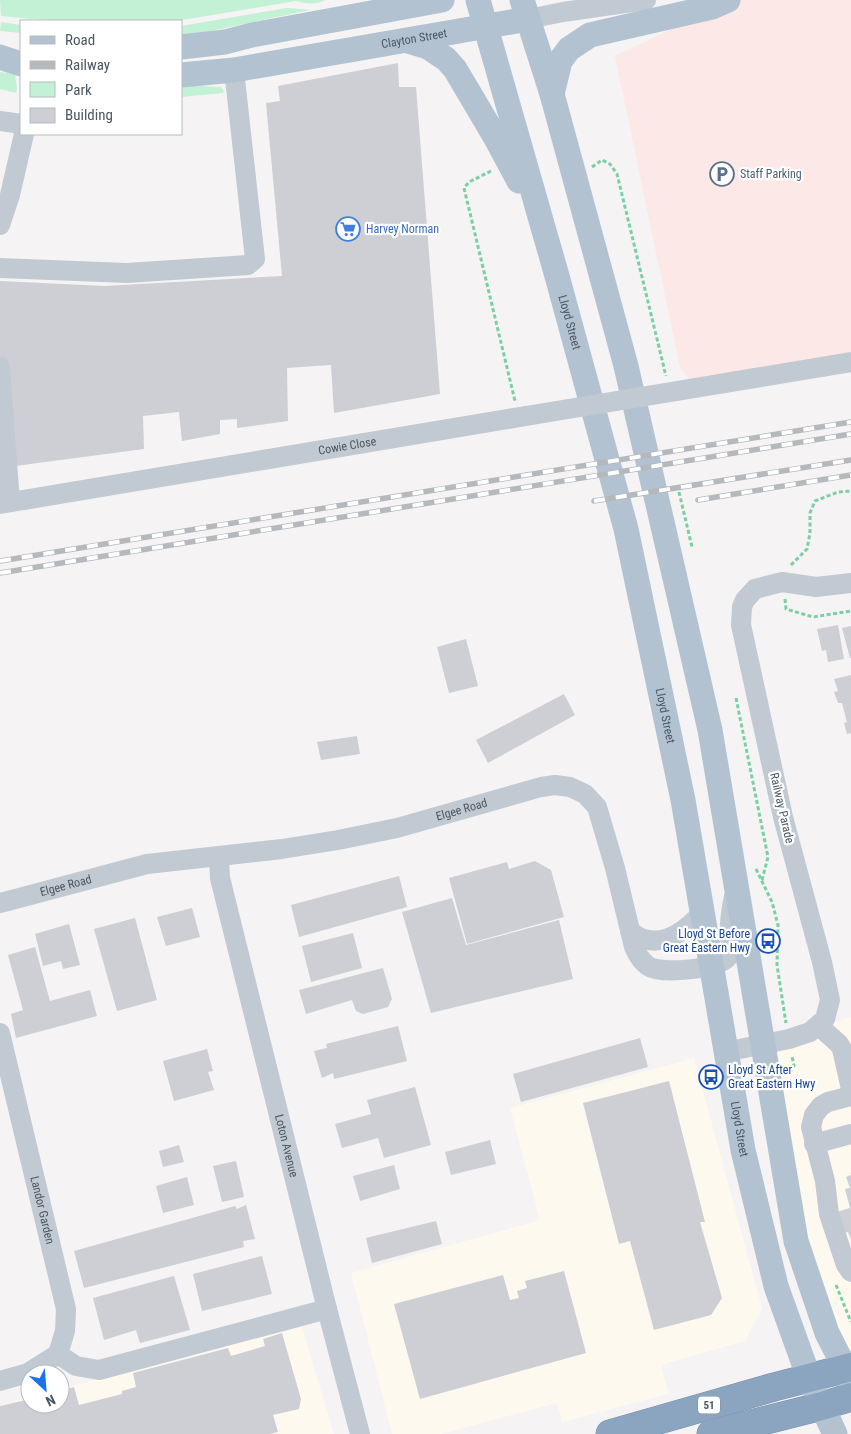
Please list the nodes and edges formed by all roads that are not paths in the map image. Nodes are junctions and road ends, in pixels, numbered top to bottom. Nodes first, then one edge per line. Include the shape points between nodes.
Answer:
1 (364, 0) edge
2 (442, 0) edge
3 (478, 0) edge
4 (646, 0) edge
5 (728, 0) edge
6 (525, 10) edge
7 (327, 22) junction
8 (486, 27) junction
9 (408, 41) junction
10 (182, 47) edge
11 (20, 54) edge
12 (0, 57) edge
13 (20, 64) edge
14 (234, 70) junction
15 (182, 75) edge
16 (552, 94) junction
17 (0, 121) edge
18 (20, 124) edge
19 (24, 135) edge
20 (0, 225) edge
21 (0, 268) edge
22 (557, 276) junction
23 (851, 362) edge
24 (0, 367) edge
25 (5, 503) edge
26 (851, 582) edge
27 (219, 856) junction
28 (737, 884) junction
29 (0, 903) edge
30 (702, 913) junction
31 (630, 931) junction
32 (710, 965) junction
33 (819, 1026) junction
34 (0, 1033) edge
35 (764, 1045) junction
36 (726, 1052) junction
37 (851, 1089) edge
38 (851, 1096) edge
39 (851, 1134) edge
40 (851, 1148) edge
41 (816, 1150) junction
42 (851, 1272) edge
43 (327, 1309) junction
44 (58, 1354) junction
45 (849, 1372) edge
46 (809, 1378) junction
47 (0, 1381) edge
48 (851, 1397) edge
49 (822, 1406) junction
50 (360, 1434) edge
51 (610, 1434) edge
52 (711, 1434) edge
53 (835, 1434) edge

1 - 7 main road
2 - 7 main road
3 - 8 main road, Lloyd Street
4 - 6 street, Clayton Street via 564,12
5 - 16 main road via 712,7 590,35 569,49 560,61
6 - 8 main road, Clayton Street
6 - 16 main road
7 - 10 main road
8 - 9 main road, Clayton Street
8 - 22 main road, Lloyd Street
9 - 14 main road, Clayton Street
9 - 22 main road via 437,52 455,70 518,179
11 - 12 main road
12 - 13 main road
14 - 15 main road, Clayton Street
14 - 21 street via 255,259 248,265 127,272
16 - 28 main road via 626,366 665,531 710,730
17 - 18 street
19 - 20 street
22 - 30 main road, Lloyd Street via 626,529 683,800
23 - 25 street, Cowie Close, bridge via 695,388 521,410
24 - 25 street
26 - 33 street, Railway Parade via 816,586 785,574 755,589 742,607 741,625 783,816 830,1000 825,1020
27 - 29 street, Elgee Road via 147,864
27 - 31 street, Elgee Road via 338,840 397,828 542,787 570,787 585,794 597,808
27 - 43 street, Loton Avenue via 220,878
28 - 32 street, Elgee Road via 730,918 730,956
28 - 35 main road
30 - 31 street via 678,933 654,941 642,939
30 - 32 main road, Lloyd Street
31 - 32 street, Elgee Road via 634,948 649,967 680,971
32 - 36 main road, Lloyd Street
33 - 35 street via 801,1036
33 - 37 street via 842,1049
34 - 44 street, Landor Garden via 66,1308 65,1331
35 - 36 street
35 - 45 main road via 796,1241 827,1333
36 - 46 main road, Lloyd Street via 743,1150 774,1277
38 - 41 street via 828,1102 814,1115 810,1127
39 - 41 street
40 - 41 street
41 - 42 street via 825,1181 829,1214
43 - 44 street via 99,1370 76,1366
43 - 50 street, Loton Avenue
44 - 47 street via 28,1374
45 - 46 highway, 51
46 - 49 main road, Lloyd Street
46 - 51 highway, 51
48 - 49 highway, 51
49 - 52 highway, 51
49 - 53 main road, Lloyd Street

